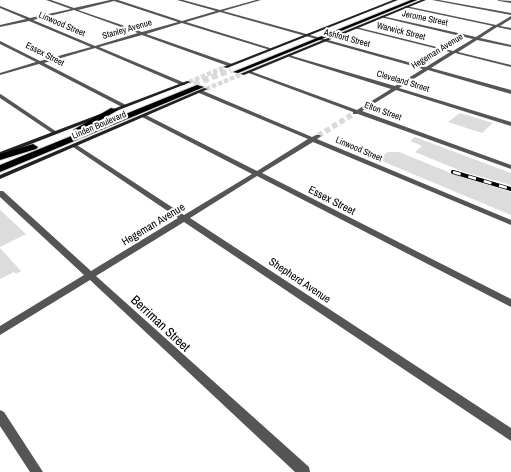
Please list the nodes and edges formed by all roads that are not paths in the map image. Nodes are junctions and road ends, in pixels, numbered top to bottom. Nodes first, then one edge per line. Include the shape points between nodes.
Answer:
1 (48, 0) edge
2 (114, 0) edge
3 (179, 0) edge
4 (259, 0) edge
5 (404, 0) edge
6 (415, 0) edge
7 (424, 0) edge
8 (434, 0) edge
9 (499, 0) edge
10 (394, 1) edge
11 (511, 2) edge
12 (0, 7) edge
13 (406, 7) junction
14 (384, 8) junction
15 (74, 10) junction
16 (219, 11) junction
17 (398, 11) joint
18 (511, 14) edge
19 (380, 16) junction
20 (511, 18) edge
21 (358, 19) junction
22 (29, 20) junction
23 (182, 22) junction
24 (334, 24) junction
25 (0, 26) edge
26 (497, 26) junction
27 (355, 27) junction
28 (511, 29) edge
29 (141, 33) junction
30 (339, 35) joint
31 (309, 36) junction
32 (477, 38) junction
33 (323, 40) junction
34 (0, 42) edge
35 (511, 46) edge
36 (94, 47) junction
37 (269, 49) junction
38 (454, 52) junction
39 (290, 56) junction
40 (40, 62) junction
41 (260, 63) junction
42 (511, 66) edge
43 (427, 69) junction
44 (235, 70) junction
45 (0, 74) edge
46 (195, 86) junction
47 (396, 88) junction
48 (511, 92) edge
49 (0, 96) edge
50 (124, 106) junction
51 (114, 110) junction
52 (356, 113) junction
53 (133, 115) junction
54 (144, 116) junction
55 (511, 124) edge
56 (77, 130) junction
57 (54, 132) junction
58 (315, 137) junction
59 (92, 139) junction
60 (76, 146) junction
61 (33, 147) junction
62 (0, 154) edge
63 (0, 157) edge
64 (0, 160) edge
65 (41, 160) junction
66 (511, 167) edge
67 (0, 169) edge
68 (0, 172) edge
69 (256, 174) junction
70 (0, 177) edge
71 (0, 193) edge
72 (184, 218) junction
73 (511, 223) edge
74 (90, 276) junction
75 (511, 303) edge
76 (0, 331) edge
77 (0, 416) edge
78 (511, 435) edge
79 (37, 472) edge
80 (304, 472) edge

1 - 15 street, Elton Street
2 - 15 street
2 - 23 street
3 - 16 street, Ashford Street
4 - 16 street, Stanley Avenue
5 - 14 highway
6 - 19 highway
7 - 13 street
8 - 18 street
9 - 11 street
10 - 14 highway
10 - 24 street
12 - 22 street, Linwood Street
13 - 17 street
13 - 26 street
14 - 21 highway
15 - 22 street
15 - 29 street, Elton Street
16 - 23 street, Stanley Avenue
16 - 31 street, Ashford Street
17 - 19 highway
19 - 27 highway
19 - 32 street, Jerome Street
20 - 26 street, Hegeman Avenue
21 - 24 highway
21 - 31 highway
22 - 25 street
22 - 36 street, Linwood Street
23 - 29 street, Stanley Avenue
23 - 37 street
24 - 31 street
26 - 28 street
26 - 32 street, Hegeman Avenue
27 - 30 highway
27 - 33 highway
27 - 38 street, Warwick Street
29 - 36 street, Stanley Avenue
29 - 44 street, Elton Street
30 - 33 street
31 - 33 street, Ashford Street
31 - 37 street
31 - 44 highway
32 - 35 street, Jerome Street
32 - 38 street, Hegeman Avenue
33 - 39 street
33 - 41 highway
33 - 43 street, Ashford Street
34 - 40 street, Essex Street
36 - 40 street, Stanley Avenue
36 - 46 street, Linwood Street
37 - 44 street
38 - 42 street, Warwick Street
38 - 43 street, Hegeman Avenue
39 - 41 highway
39 - 44 street
39 - 47 street, Cleveland Street
40 - 45 street, Stanley Avenue
40 - 50 street, Essex Street
41 - 44 highway
43 - 47 street, Hegeman Avenue
43 - 48 street, Ashford Street
44 - 52 street, Elton Street
46 - 50 street, Linden Boulevard
46 - 53 highway, Linden Boulevard
46 - 54 street, Linden Boulevard
46 - 56 highway, Linden Boulevard
46 - 58 street, Linwood Street
47 - 52 street, Hegeman Avenue
47 - 55 street, Cleveland Street
49 - 57 street
50 - 51 street, Linden Boulevard
51 - 56 highway
51 - 57 street, Linden Boulevard
52 - 66 street, Elton Street
53 - 59 highway
53 - 67 highway, Linden Boulevard
54 - 59 street, Linden Boulevard
54 - 69 street, Essex Street
56 - 61 highway, Linden Boulevard
57 - 62 street, Linden Boulevard
58 - 69 street, Hegeman Avenue
58 - 73 street, Linwood Street
59 - 60 street, Linden Boulevard
60 - 65 street, Linden Boulevard
60 - 72 street, Shepherd Avenue
61 - 63 highway
61 - 64 highway, Linden Boulevard
65 - 68 highway
65 - 70 street, Linden Boulevard
69 - 72 street, Hegeman Avenue
69 - 75 street, Essex Street
71 - 74 street, Berriman Street
72 - 74 street, Hegeman Avenue
72 - 78 street, Shepherd Avenue
74 - 76 street, Hegeman Avenue
74 - 80 street, Berriman Street
77 - 79 street

